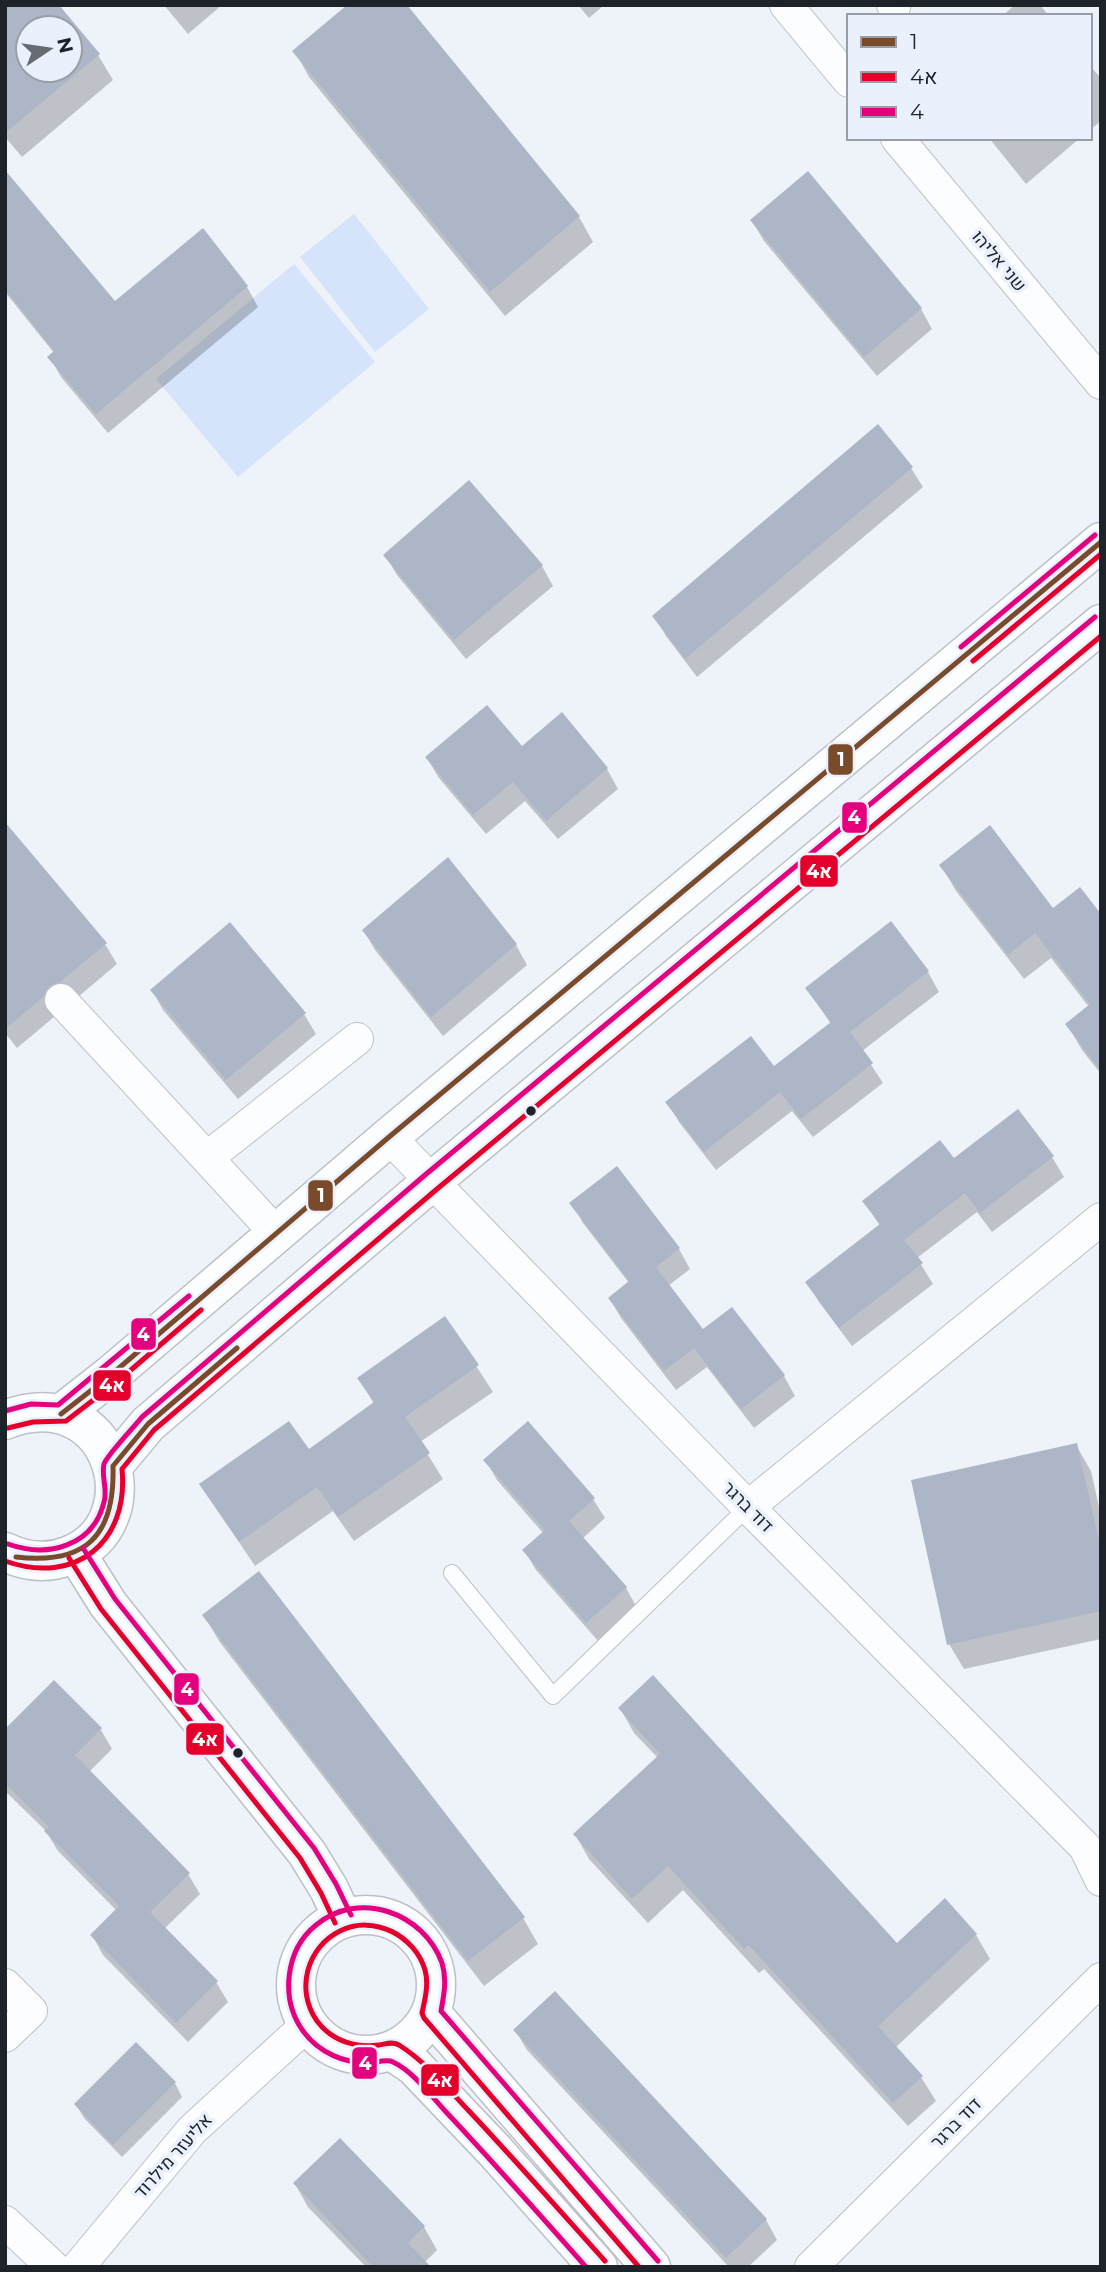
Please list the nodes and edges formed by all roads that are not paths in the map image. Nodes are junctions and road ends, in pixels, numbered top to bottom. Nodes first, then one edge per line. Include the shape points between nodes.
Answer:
1 (786, 5) edge
2 (847, 79) edge
3 (899, 140) edge
4 (1101, 383) edge
5 (1101, 542) edge
6 (1101, 624) edge
7 (61, 1000) dead end
8 (357, 1039) dead end
9 (389, 1137) junction
10 (207, 1158) junction
11 (431, 1182) junction
12 (1101, 1219) edge
13 (276, 1233) junction
14 (61, 1414) junction
15 (5, 1420) edge
16 (113, 1465) junction
17 (748, 1507) junction
18 (76, 1553) junction
19 (9, 1558) edge
20 (452, 1573) dead end
21 (1101, 1880) edge
22 (343, 1919) junction
23 (1101, 1979) edge
24 (5, 1985) edge
25 (431, 2013) junction
26 (308, 2024) junction
27 (5, 2036) edge
28 (392, 2051) junction
29 (5, 2221) edge
30 (53, 2267) edge
31 (78, 2267) edge
32 (598, 2267) edge
33 (651, 2267) edge
34 (811, 2267) edge

1 - 2 street
3 - 4 street, שני אליהו
5 - 9 street
6 - 11 street
7 - 10 street
8 - 10 street
9 - 11 street, דוד ברגר
9 - 13 street
10 - 13 street
11 - 16 street via 148,1424
11 - 17 street, דוד ברגר
12 - 17 street
13 - 14 street
14 - 15 street via 32,1412
14 - 16 street via 93,1433
16 - 18 street via 116,1486 109,1515 93,1541
17 - 20 lane via 553,1696
17 - 21 street, דוד ברגר via 1085,1847
18 - 19 street via 57,1560
18 - 22 street via 108,1604 307,1853
22 - 25 street via 366,1915 388,1919 409,1929 425,1946 434,1967
22 - 26 street via 309,1944 299,1964 299,2006
23 - 34 street, דוד ברגר
24 - 27 street via 31,2011
25 - 28 street via 422,2029
25 - 33 street
26 - 28 street via 337,2049 364,2055
26 - 31 street, אליעזר מילרוד via 192,2130
28 - 32 street via 414,2066
29 - 30 street

